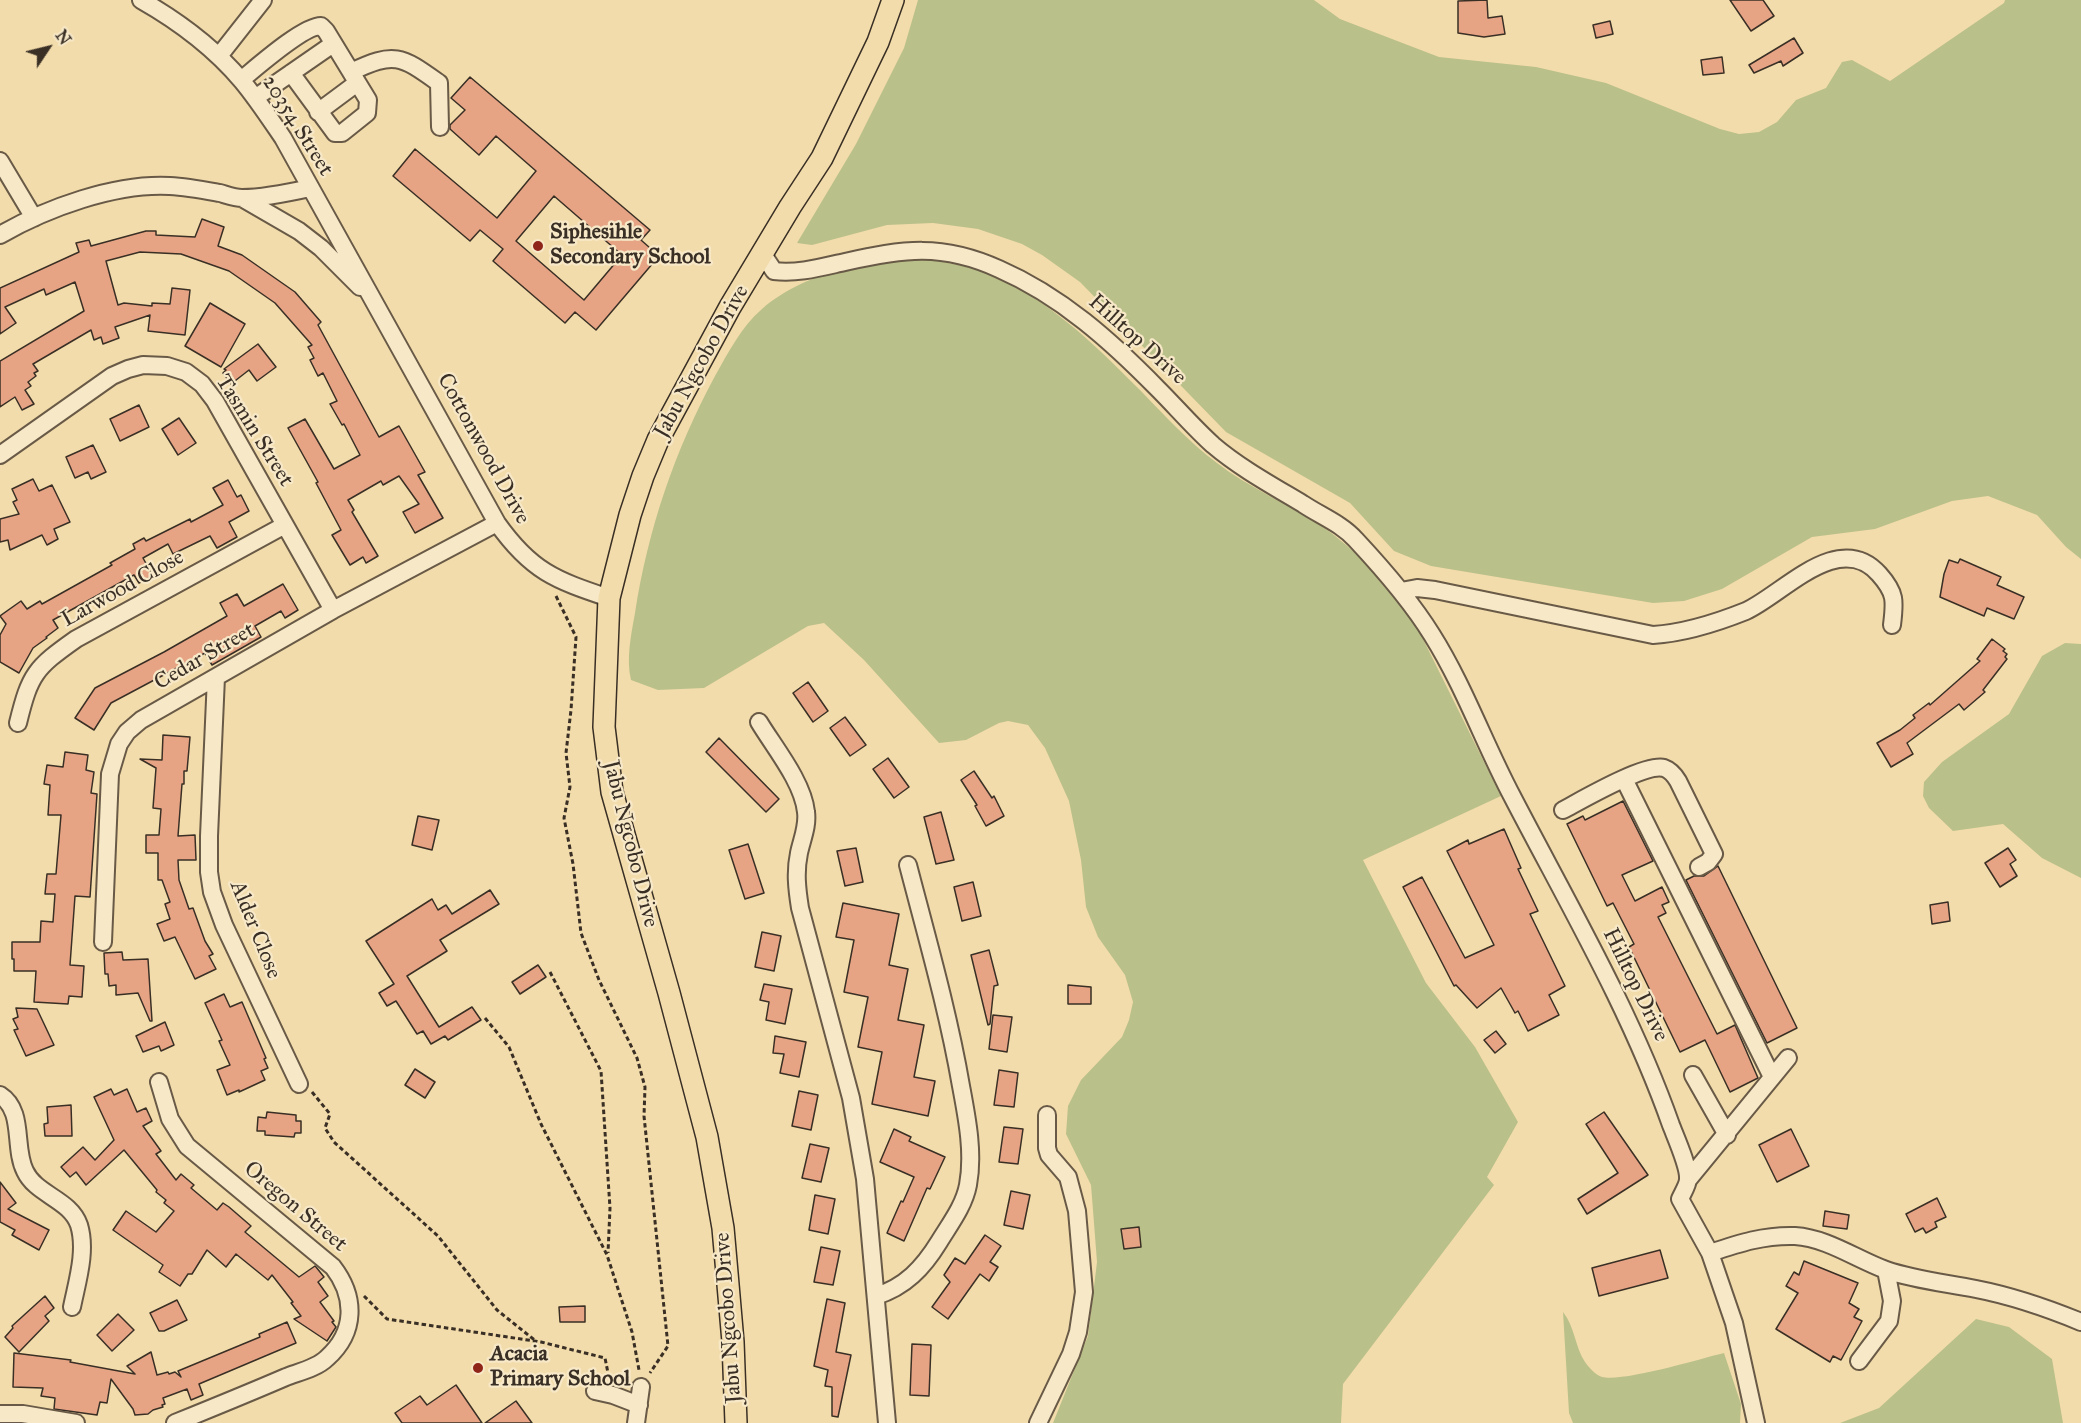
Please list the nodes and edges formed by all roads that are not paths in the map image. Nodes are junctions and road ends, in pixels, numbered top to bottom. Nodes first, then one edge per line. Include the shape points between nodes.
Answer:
1 (141, 0) edge
2 (262, 0) edge
3 (893, 0) edge
4 (333, 44) junction
5 (219, 56) junction
6 (291, 73) junction
7 (354, 77) junction
8 (241, 80) junction
9 (255, 98) junction
10 (318, 112) junction
11 (440, 127) dead end
12 (0, 161) edge
13 (310, 188) junction
14 (242, 198) junction
15 (34, 218) junction
16 (0, 235) edge
17 (762, 253) junction
18 (379, 308) junction
19 (0, 455) edge
20 (497, 523) junction
21 (285, 525) junction
22 (1401, 591) junction
23 (609, 597) junction
24 (333, 610) junction
25 (1892, 625) dead end
26 (216, 676) junction
27 (759, 722) dead end
28 (18, 723) dead end
29 (1624, 779) junction
30 (1563, 810) dead end
31 (908, 865) dead end
32 (1699, 867) dead end
33 (103, 942) dead end
34 (1788, 1058) dead end
35 (1693, 1075) dead end
36 (1772, 1077) junction
37 (159, 1082) dead end
38 (299, 1084) road end
39 (0, 1095) edge
40 (1047, 1115) dead end
41 (1726, 1135) junction
42 (1688, 1180) junction
43 (1710, 1253) junction
44 (1886, 1270) junction
45 (876, 1296) junction
46 (72, 1307) dead end
47 (2081, 1322) edge
48 (1859, 1361) dead end
49 (641, 1387) road end
50 (595, 1391) dead end
51 (639, 1405) junction
52 (0, 1414) edge
53 (76, 1423) edge
54 (175, 1423) edge
55 (636, 1423) edge
56 (736, 1423) edge
57 (887, 1423) edge
58 (1038, 1423) edge
59 (1756, 1423) edge

1 - 5 street, 20354 Street via 177,22
2 - 5 street
3 - 17 main road, Jabu Ngcobo Drive via 873,52 822,158
4 - 6 street
4 - 7 street
4 - 8 street via 324,29 316,26
5 - 8 street, 20354 Street
6 - 9 street
6 - 10 street
7 - 10 street
7 - 10 street via 368,100 363,117 338,134
7 - 11 street via 380,59 394,58 412,64 439,83
8 - 9 street, 20354 Street
9 - 13 street, 20354 Street via 283,138
12 - 15 street
13 - 14 street
13 - 18 street, 20354 Street
14 - 15 street via 195,188 139,187 75,201
14 - 18 street via 299,231
15 - 16 street
17 - 22 street, Hilltop Drive via 774,271 787,272 889,252 928,250 996,267 1030,284 1108,339 1213,444 1352,535
17 - 23 main road, Jabu Ngcobo Drive via 658,440 630,514
18 - 20 street, Cottonwood Drive
19 - 21 street, Tasmin Street via 112,376 143,365 166,366 186,372 202,384
20 - 23 street, Cottonwood Drive via 525,558 555,578
20 - 24 street, Cedar Street
21 - 24 street, Tasmin Street
21 - 28 street, Larwood Close via 76,639 45,661 26,688
22 - 25 street via 1435,590 1653,635 1675,634 1749,609 1812,568 1854,559 1866,563 1887,582 1895,603
22 - 42 street, Hilltop Drive via 1451,669 1510,793 1598,957 1652,1072
23 - 56 main road, Jabu Ngcobo Drive via 604,727 612,792 707,1137 723,1228
24 - 26 street, Cedar Street
26 - 33 street, Cedar Street via 141,720 119,744 110,774
26 - 38 street, Alder Close via 209,836 212,892
27 - 45 street via 803,798 805,831 795,879 851,1098 866,1179
29 - 30 street
29 - 32 street via 1654,768 1665,768 1673,774 1714,854
29 - 36 street
31 - 45 street via 946,1007 969,1131 970,1166 962,1204 927,1260 896,1289
34 - 36 street
35 - 41 street
36 - 41 street
37 - 54 street, Oregon Street via 170,1119 187,1146 333,1268 343,1280 350,1306 344,1336 326,1359
39 - 46 street via 14,1109 26,1174 75,1216 81,1253
40 - 58 street via 1049,1155 1068,1177 1077,1211 1084,1292 1071,1354
41 - 42 street
42 - 43 street, Hilltop Drive via 1680,1199
43 - 44 street via 1752,1239 1798,1236
43 - 59 street, Hilltop Drive via 1734,1323
44 - 47 street via 2042,1306
44 - 48 street via 1892,1300 1888,1321
45 - 57 street
49 - 51 street
50 - 51 street
51 - 55 street
52 - 53 street

